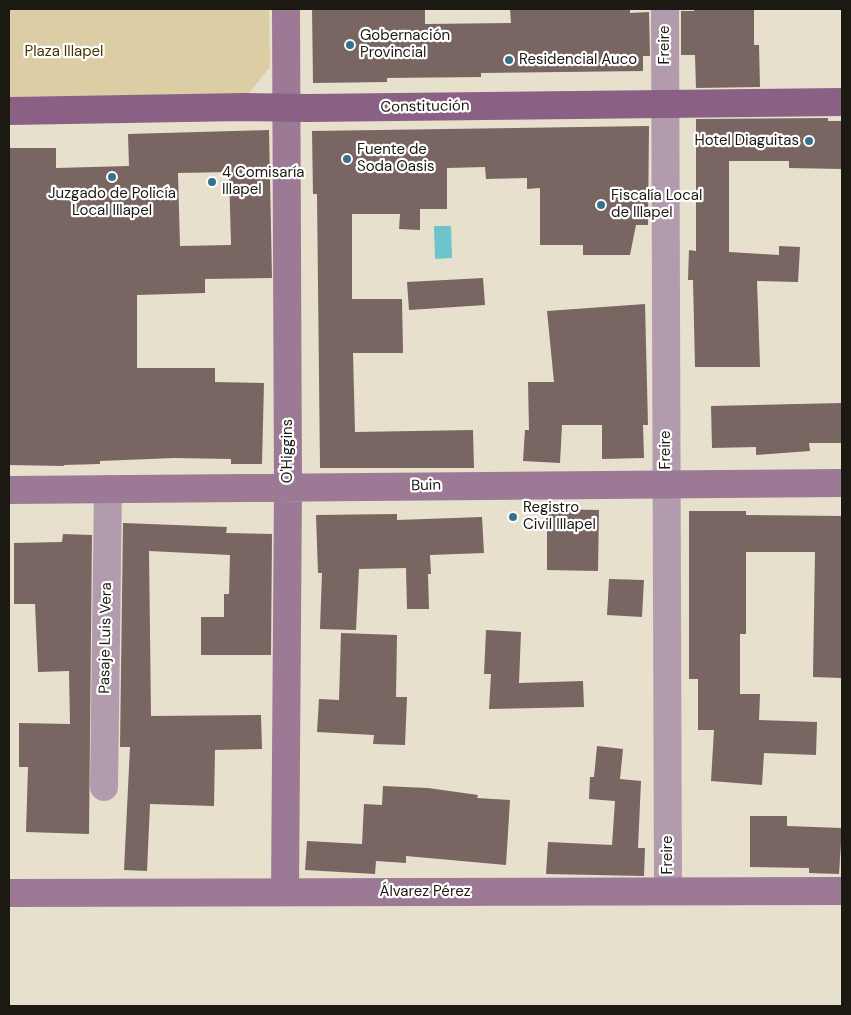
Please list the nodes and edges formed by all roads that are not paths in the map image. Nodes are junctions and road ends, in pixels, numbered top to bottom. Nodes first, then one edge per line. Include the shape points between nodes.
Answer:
1 (286, 9) edge
2 (665, 9) edge
3 (842, 102) edge
4 (665, 104) junction
5 (287, 108) junction
6 (9, 111) edge
7 (842, 483) edge
8 (667, 484) junction
9 (288, 488) junction
10 (108, 489) junction
11 (9, 490) edge
12 (104, 787) dead end
13 (668, 891) junction
14 (842, 891) edge
15 (285, 892) junction
16 (9, 893) edge

1 - 5 street, O'Higgins
2 - 4 street, Freire
3 - 4 main road, Constitución
4 - 5 main road, Constitución
4 - 8 street, Freire
5 - 6 main road, Constitución
5 - 9 street, O'Higgins
7 - 8 street, Buin
8 - 9 street, Buin
8 - 13 street, Freire
9 - 10 street, Buin
9 - 15 street, O'Higgins
10 - 11 street, Buin
10 - 12 street, Pasaje Luis Vera
13 - 14 street, Álvarez Pérez
13 - 15 street, Álvarez Pérez
15 - 16 street, Álvarez Pérez

